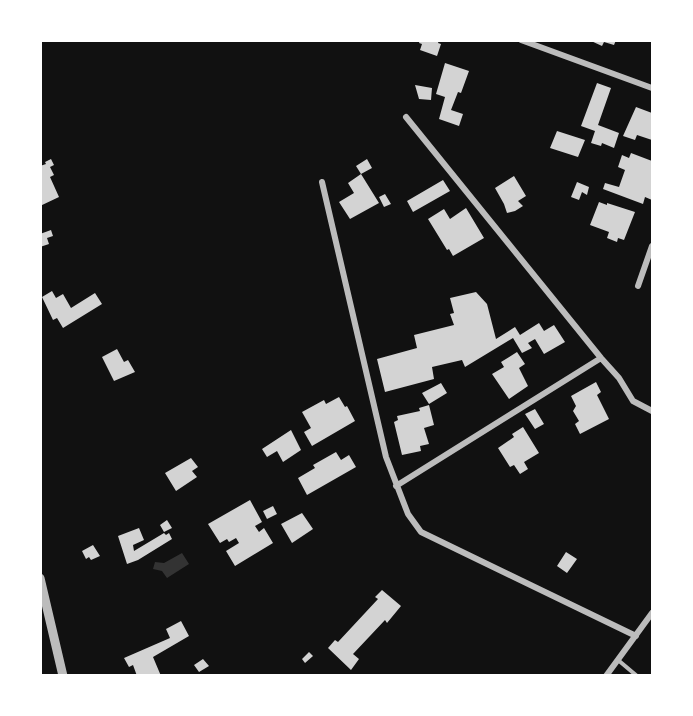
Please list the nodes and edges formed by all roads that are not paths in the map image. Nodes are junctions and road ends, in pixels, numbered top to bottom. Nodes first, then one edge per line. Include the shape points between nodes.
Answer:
1 (521, 40) edge
2 (652, 88) edge
3 (406, 117) dead end
4 (322, 182) dead end
5 (652, 246) edge
6 (638, 286) dead end
7 (601, 358) junction
8 (652, 411) edge
9 (396, 486) junction
10 (40, 578) edge
11 (652, 613) edge
12 (636, 636) junction
13 (618, 660) junction
14 (63, 675) edge
15 (606, 675) edge
16 (637, 675) edge

1 - 2 street
3 - 7 street
4 - 9 street
5 - 6 street
7 - 8 street via 633,401
7 - 9 street
9 - 12 street via 408,514 422,532
10 - 14 street
11 - 12 street
12 - 13 street
13 - 15 street
13 - 16 lane

